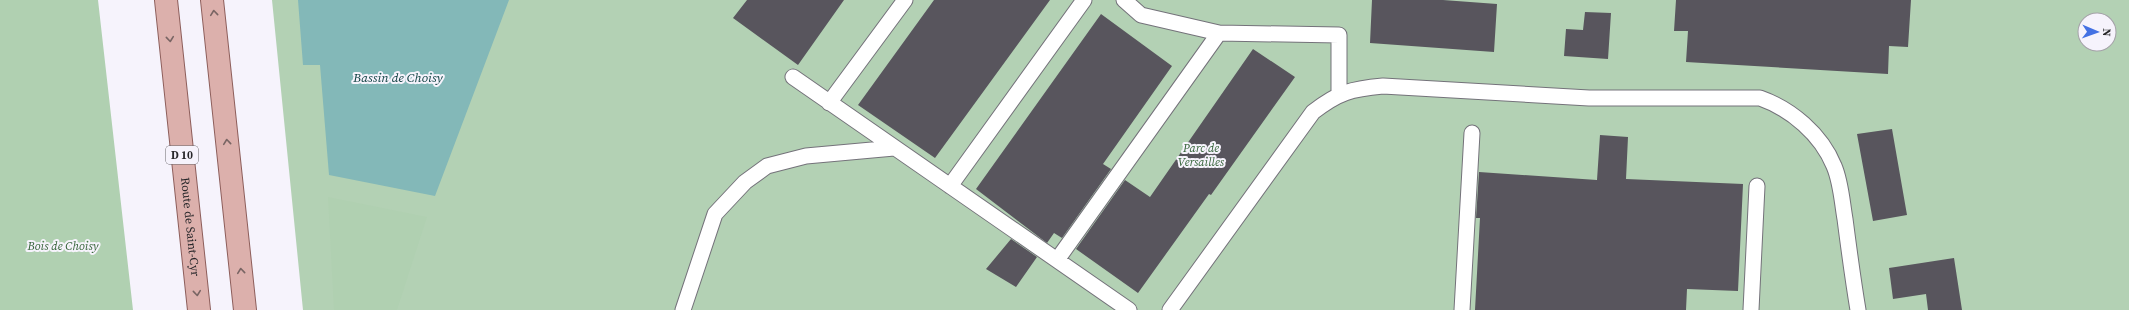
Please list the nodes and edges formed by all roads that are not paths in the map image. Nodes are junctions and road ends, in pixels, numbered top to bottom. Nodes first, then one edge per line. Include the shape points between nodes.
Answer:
1 (166, 0) edge
2 (212, 0) edge
3 (905, 0) edge
4 (1084, 0) edge
5 (1124, 0) edge
6 (1219, 33) junction
7 (793, 78) dead end
8 (1339, 95) junction
9 (829, 103) junction
10 (1472, 133) dead end
11 (894, 148) junction
12 (950, 186) junction
13 (1757, 186) dead end
14 (1057, 260) junction
15 (199, 310) edge
16 (245, 310) edge
17 (683, 310) edge
18 (1129, 310) edge
19 (1170, 310) edge
20 (1462, 310) edge
21 (1750, 310) edge
22 (1858, 310) edge

1 -> 15 main road, Route de Saint-Cyr / D 10
16 -> 2 main road
3 - 9 lane
4 - 12 lane
5 - 6 lane via 1142,15
6 - 8 lane via 1339,35
6 - 14 lane
7 - 9 lane
8 - 19 lane via 1313,112
8 - 22 lane via 1354,89 1383,86 1589,98 1760,98 1778,104 1812,133 1825,148 1834,166 1841,192
9 - 11 lane
10 - 20 lane
11 - 12 lane
11 - 17 lane via 806,156 767,166 745,182 715,214
12 - 14 lane
13 - 21 lane
14 - 18 lane

